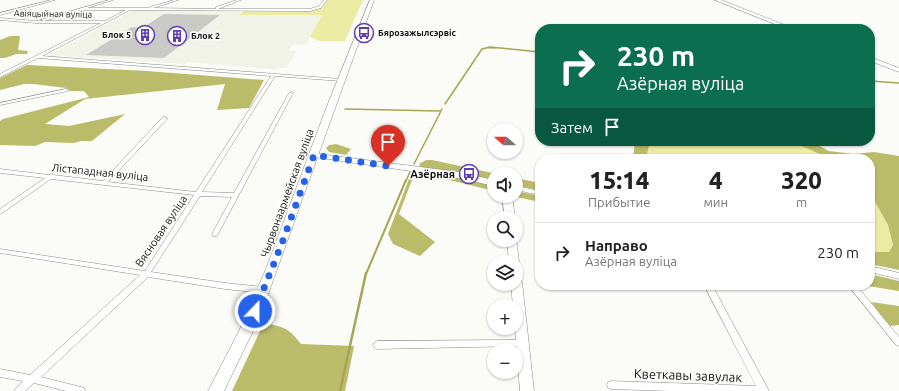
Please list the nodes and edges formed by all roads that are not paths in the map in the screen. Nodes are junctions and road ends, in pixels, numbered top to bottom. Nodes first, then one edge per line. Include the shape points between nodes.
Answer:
1 (54, 0) edge
2 (112, 0) edge
3 (177, 0) edge
4 (240, 0) edge
5 (326, 0) edge
6 (372, 0) edge
7 (717, 0) edge
8 (80, 9) junction
9 (130, 9) junction
10 (148, 10) junction
11 (214, 10) junction
12 (0, 14) edge
13 (0, 19) edge
14 (36, 22) junction
15 (106, 22) junction
16 (779, 24) edge
17 (26, 25) dead end
18 (39, 57) junction
19 (875, 61) edge
20 (899, 70) edge
21 (274, 75) junction
22 (0, 76) edge
23 (341, 80) junction
24 (66, 90) dead end
25 (291, 93) dead end
26 (0, 104) edge
27 (165, 118) dead end
28 (314, 155) junction
29 (0, 171) edge
30 (51, 176) junction
31 (487, 181) edge
32 (105, 182) junction
33 (523, 189) edge
34 (535, 192) edge
35 (199, 194) junction
36 (236, 195) junction
37 (0, 212) edge
38 (215, 234) dead end
39 (0, 251) edge
40 (875, 270) edge
41 (147, 273) junction
42 (899, 276) edge
43 (263, 290) junction
44 (711, 290) edge
45 (856, 290) edge
46 (517, 291) edge
47 (487, 343) edge
48 (522, 343) edge
49 (899, 343) edge
50 (377, 345) dead end
51 (523, 353) edge
52 (0, 373) edge
53 (32, 379) junction
54 (611, 385) dead end
55 (764, 390) edge
56 (18, 391) edge
57 (80, 391) edge
58 (216, 391) edge
59 (527, 391) edge

1 - 12 street
2 - 8 street
3 - 10 street
4 - 11 street
5 - 11 street via 320,7 310,10
6 - 23 main road, Чырвонаармейская вуліца
7 - 16 main road
8 - 9 street
8 - 14 street
9 - 10 street
9 - 15 street
10 - 11 street
13 - 14 street, Авіяцыйная вуліца
14 - 15 street, Авіяцыйная вуліца
14 - 17 street
15 - 18 street
18 - 21 street
18 - 22 street
19 - 20 main road
21 - 23 street
21 - 35 street, Вясновая вуліца
23 - 28 main road, Чырвонаармейская вуліца
24 - 26 street
25 - 36 street
27 - 32 street
28 - 31 street via 459,175
28 - 43 main road, Чырвонаармейская вуліца
29 - 30 street, Лістападная вуліца
30 - 32 street, Лістападная вуліца
30 - 37 street
32 - 35 street, Лістападная вуліца
33 - 34 street
35 - 36 street, Лістападная вуліца
35 - 41 street, Вясновая вуліца
36 - 38 street
39 - 41 street
40 - 42 street
41 - 43 street
41 - 53 street, Вясновая вуліца
43 - 58 main road, Чырвонаармейская вуліца
44 - 55 street
45 - 49 street
46 - 48 street
47 - 50 street
51 - 59 street
52 - 53 street
53 - 56 street, Вясновая вуліца
53 - 57 street
54 - 55 street, Кветкавы завулак

